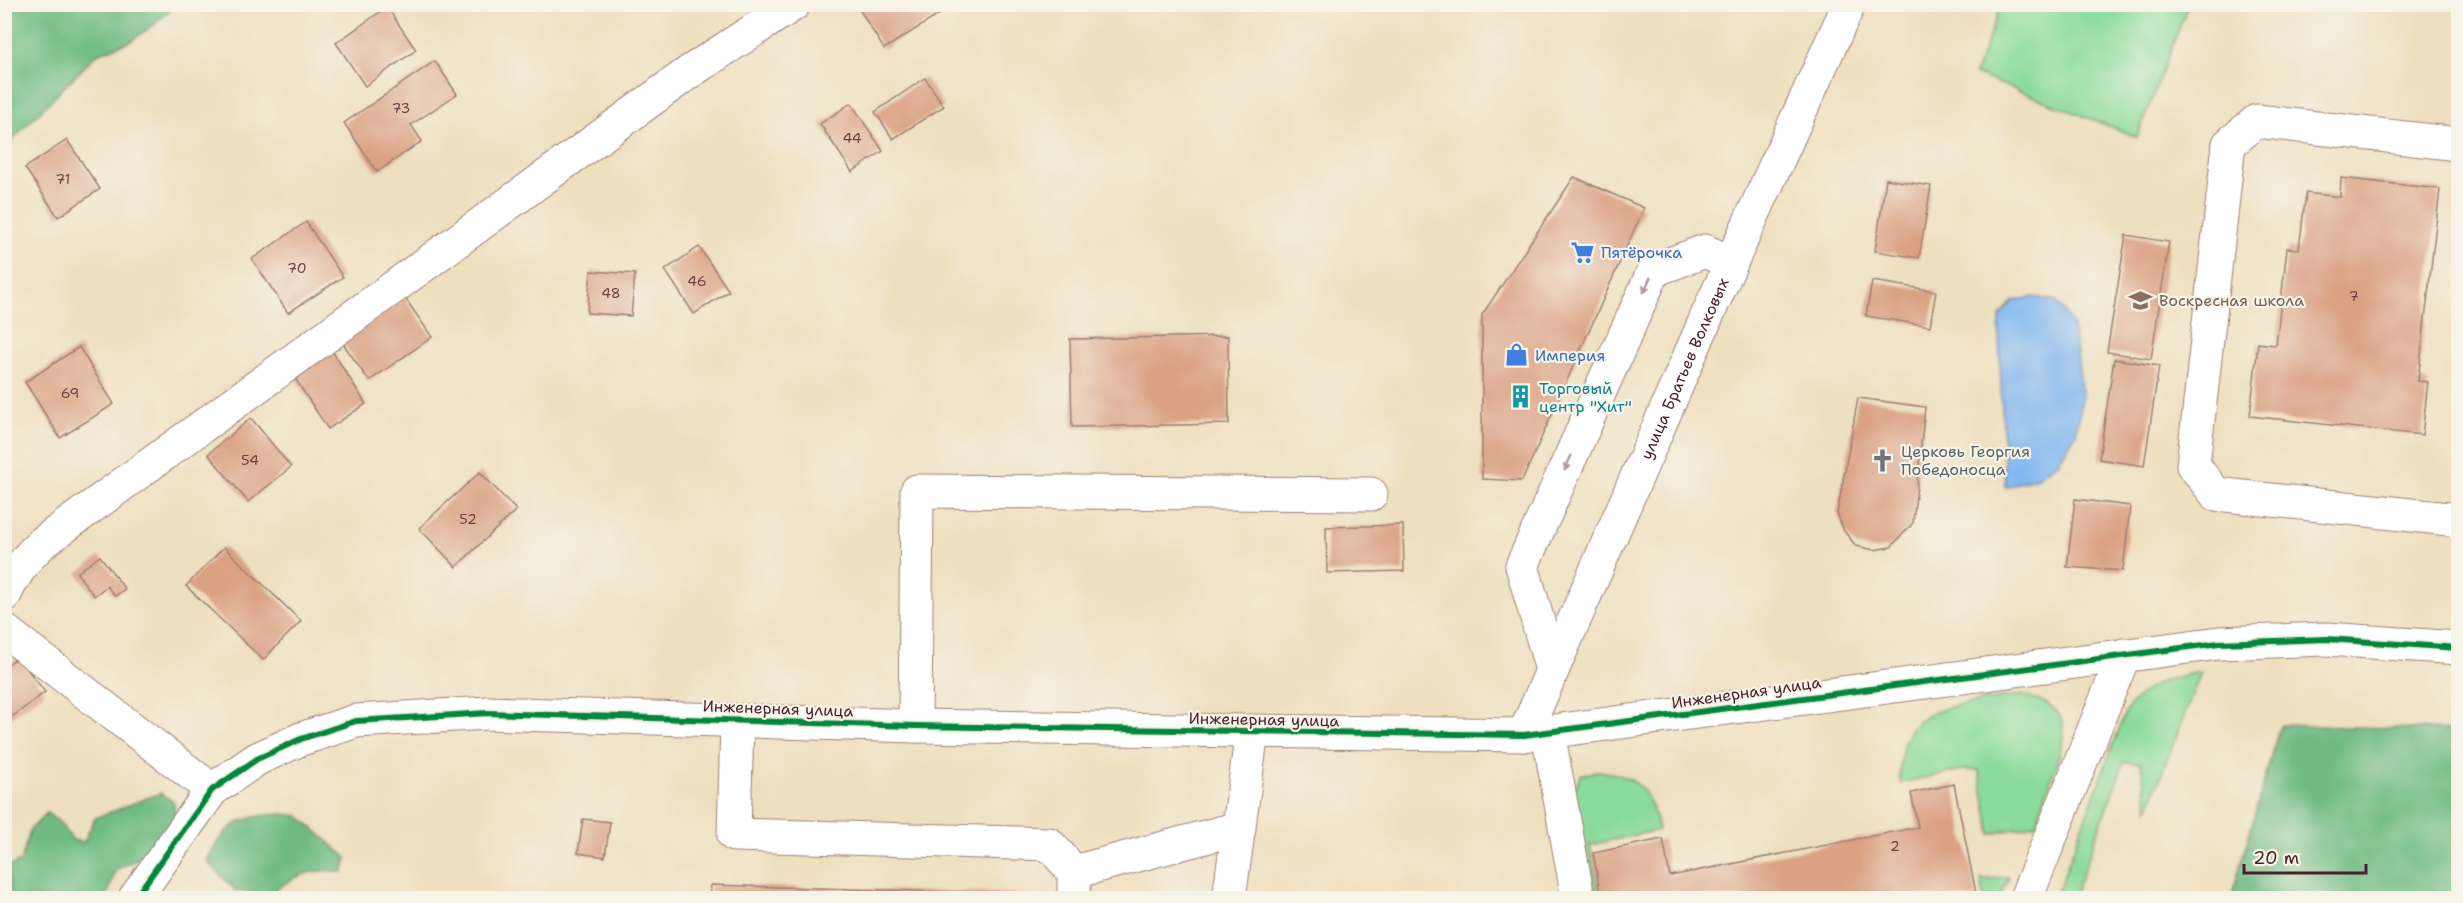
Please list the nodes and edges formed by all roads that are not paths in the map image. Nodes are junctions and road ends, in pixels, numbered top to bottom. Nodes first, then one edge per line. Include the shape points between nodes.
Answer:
1 (794, 4) edge
2 (1848, 4) edge
3 (2458, 144) edge
4 (1731, 262) junction
5 (1371, 494) dead end
6 (2458, 520) edge
7 (4, 596) edge
8 (4, 630) edge
9 (2458, 648) edge
10 (2124, 655) junction
11 (1552, 670) junction
12 (737, 720) junction
13 (915, 726) junction
14 (1252, 732) junction
15 (1536, 733) junction
16 (212, 790) junction
17 (1239, 828) junction
18 (1074, 885) edge
19 (135, 898) edge
20 (1229, 898) edge
21 (1578, 898) edge
22 (2026, 898) edge

1 - 7 street via 687,73 42,543 25,560
2 - 4 street, улица Братьев Волковых
3 - 6 street via 2258,121 2229,144 2193,465 2216,494
4 - 11 street, улица Братьев Волковых
4 -> 11 street via 1704,251 1654,270 1522,566
5 - 13 street via 917,491
8 - 16 street
9 - 10 street, Инженерная улица via 2275,639
10 - 15 street, Инженерная улица
10 - 22 street
11 - 15 street, улица Братьев Волковых
12 - 13 street, Инженерная улица
12 - 16 street, Инженерная улица via 488,713 356,721 257,759
12 - 18 street via 734,835 1049,844
13 - 14 street, Инженерная улица
14 - 15 street, Инженерная улица
14 - 17 street
15 - 21 street
16 - 19 street, Инженерная улица
17 - 18 street
17 - 20 street

